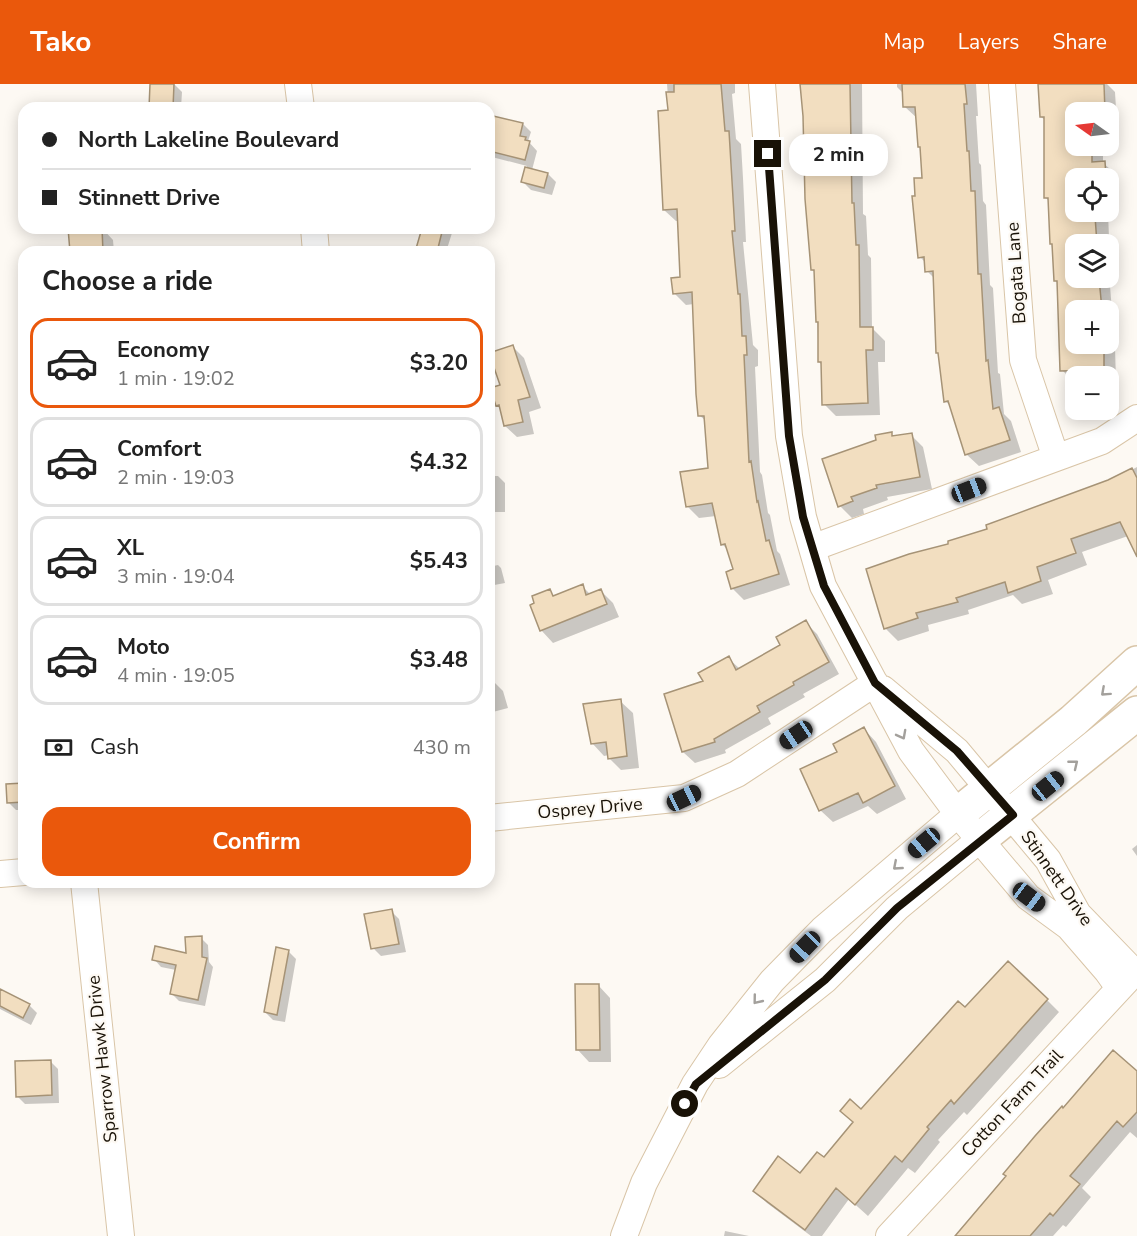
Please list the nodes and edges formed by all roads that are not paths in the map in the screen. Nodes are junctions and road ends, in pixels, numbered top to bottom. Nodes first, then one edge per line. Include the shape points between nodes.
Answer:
1 (298, 84) edge
2 (762, 84) edge
3 (1002, 84) edge
4 (300, 102) edge
5 (1137, 418) edge
6 (1056, 458) junction
7 (812, 548) junction
8 (1137, 663) edge
9 (875, 683) junction
10 (1137, 713) edge
11 (989, 789) junction
12 (958, 814) junction
13 (1013, 815) junction
14 (495, 817) edge
15 (979, 840) junction
16 (18, 872) edge
17 (0, 874) edge
18 (85, 888) edge
19 (1130, 977) edge
20 (696, 1084) junction
21 (121, 1236) edge
22 (624, 1236) edge
23 (889, 1236) edge

1 - 4 street
2 - 7 street, Stinnett Drive via 789,436
3 - 6 street, Bogata Lane via 1023,360
5 - 6 street via 1102,441
6 - 7 street
7 - 9 street, Stinnett Drive via 824,586
8 -> 11 main road
9 - 11 street, Stinnett Drive via 957,751
9 -> 12 street, Stinnett Drive via 911,752
9 - 14 street, Osprey Drive via 737,774 684,798
13 -> 10 main road
11 - 12 main road
11 - 13 street, Stinnett Drive
12 - 15 street, Stinnett Drive
12 -> 20 street via 822,930 772,981 721,1045
13 - 15 main road
13 - 19 street, Stinnett Drive via 1048,860 1078,914
15 - 19 street, Stinnett Drive via 1029,897 1069,927 1107,971
15 - 20 street via 897,908 825,980
16 - 17 street
18 - 21 street, Sparrow Hawk Drive
19 - 23 street, Cotton Farm Trail
20 - 22 street via 644,1182

